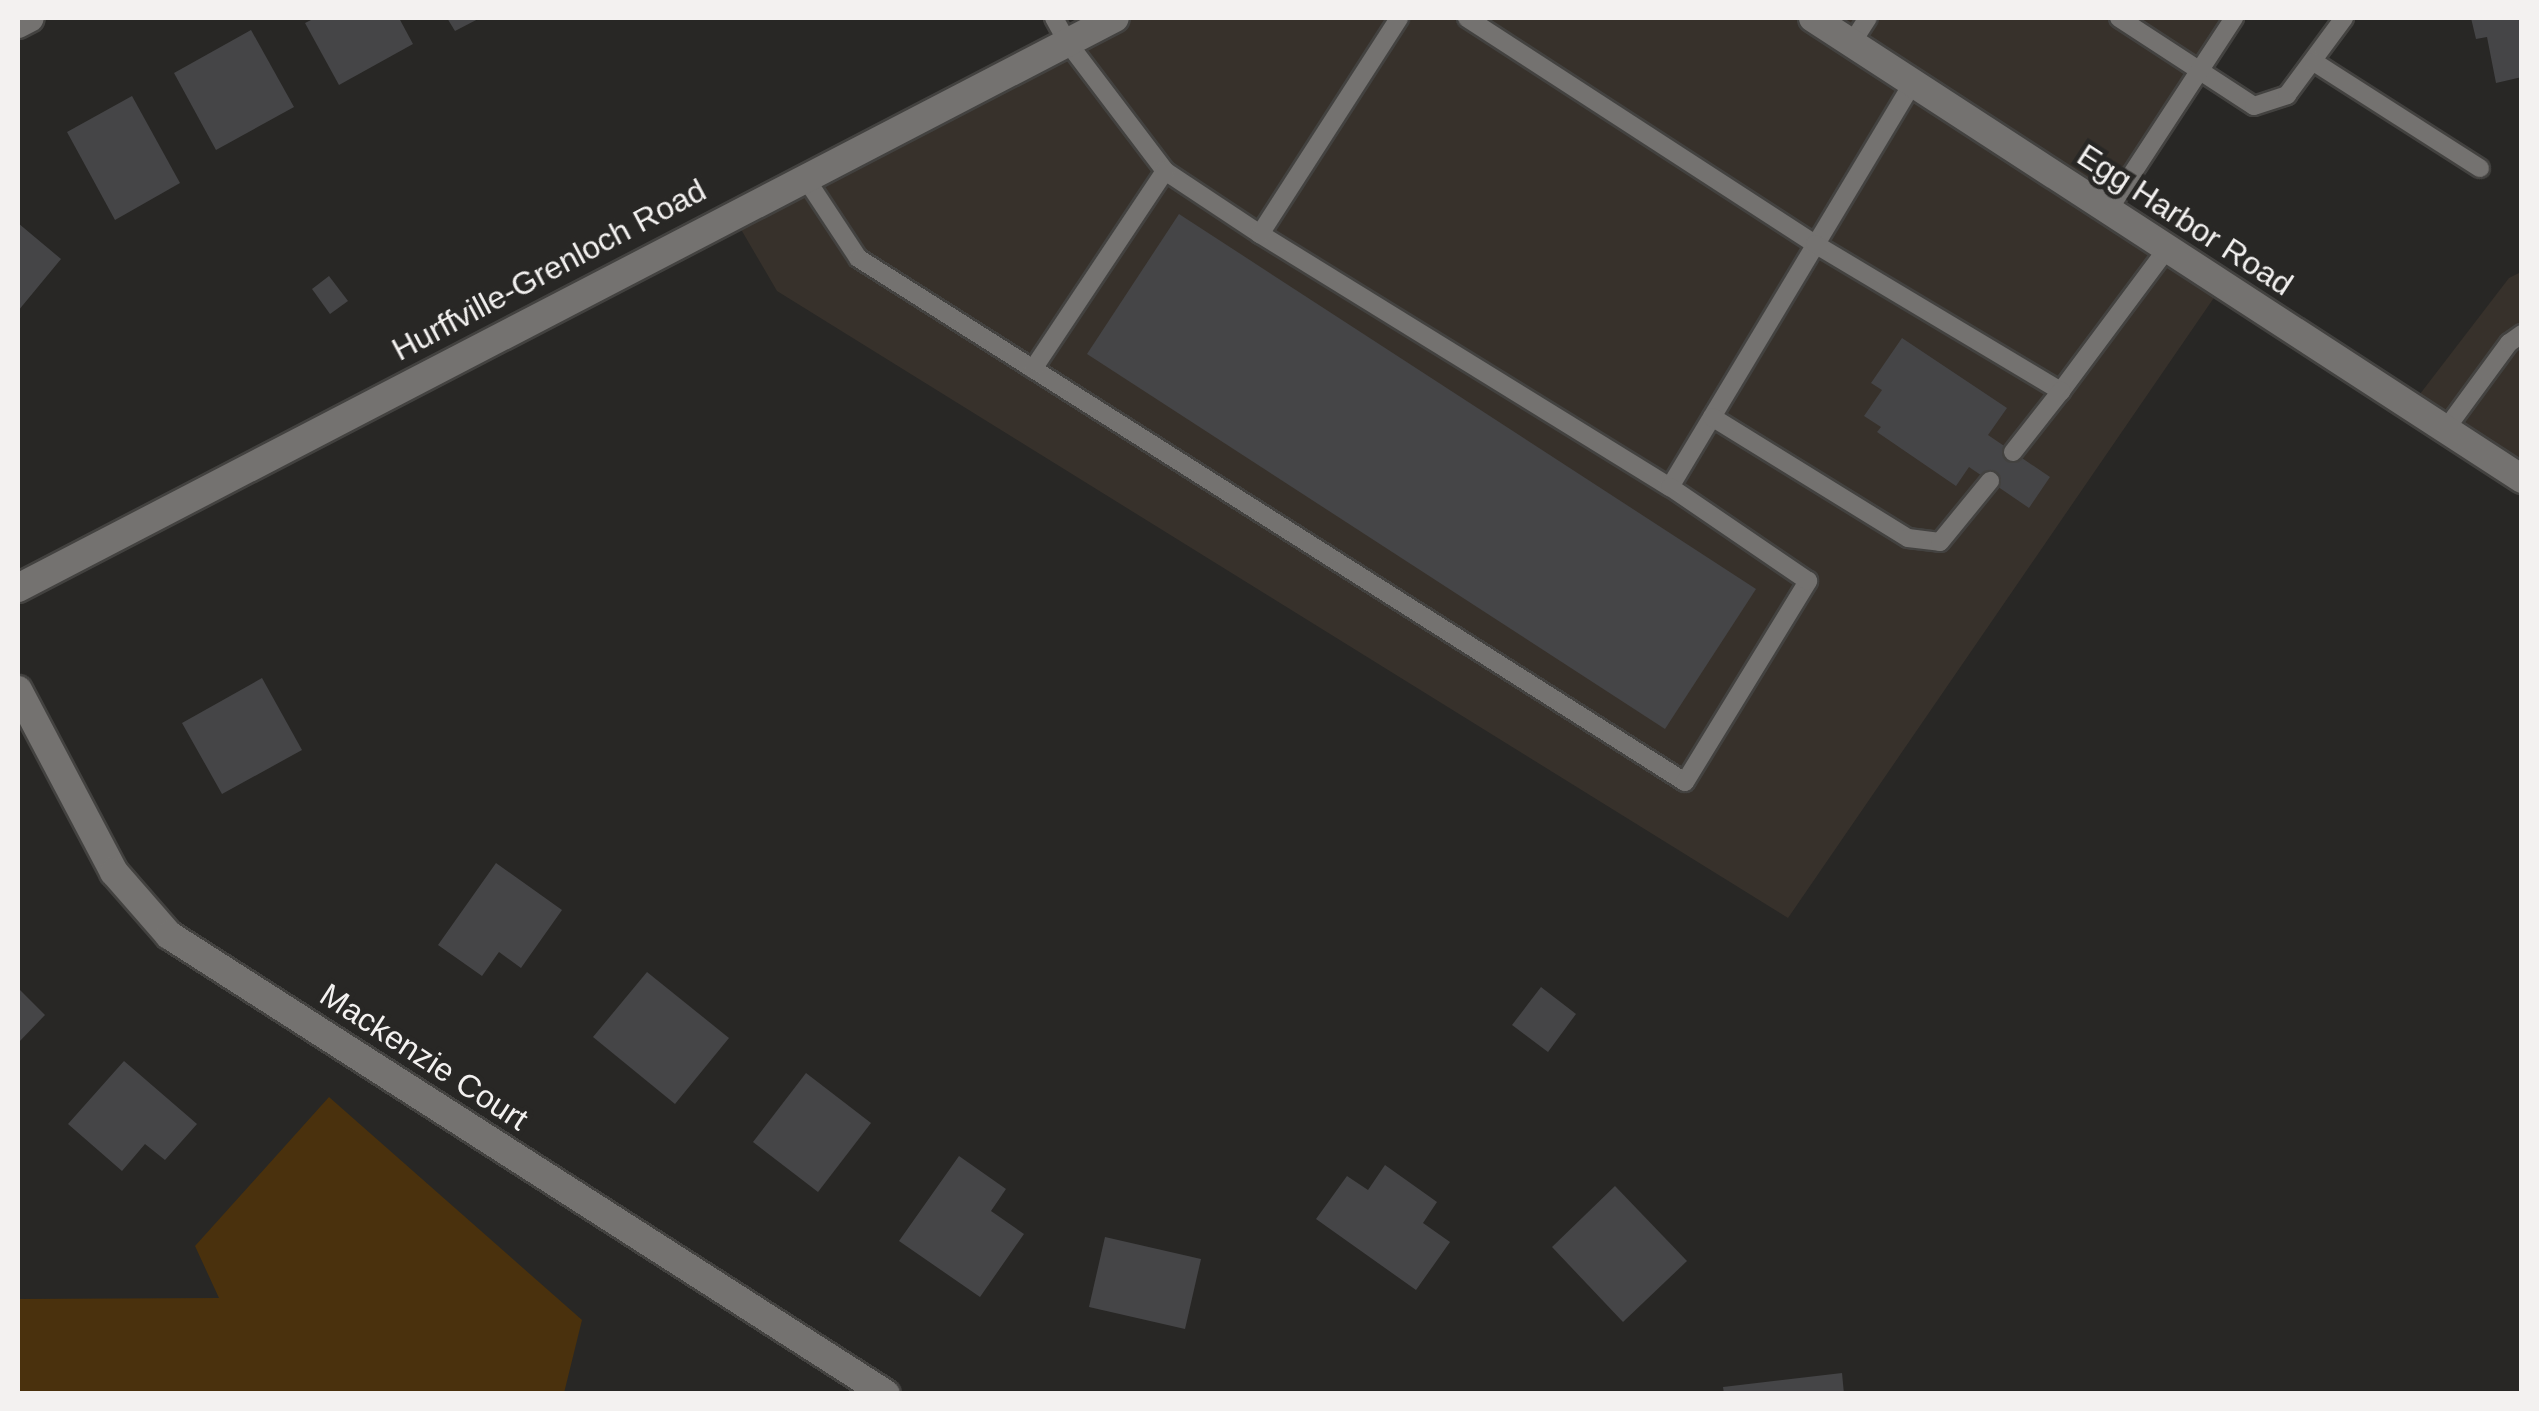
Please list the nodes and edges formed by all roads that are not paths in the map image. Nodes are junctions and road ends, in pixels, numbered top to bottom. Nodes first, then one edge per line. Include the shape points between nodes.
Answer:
1 (30, 18) edge
2 (1054, 18) edge
3 (1115, 18) edge
4 (1400, 18) edge
5 (1467, 18) edge
6 (1812, 18) edge
7 (1868, 18) edge
8 (2119, 18) edge
9 (2234, 18) edge
10 (2344, 18) edge
11 (18, 24) edge
12 (1068, 43) junction
13 (1851, 44) junction
14 (2314, 62) junction
15 (2198, 71) junction
16 (1912, 86) junction
17 (2480, 168) dead end
18 (1165, 170) junction
19 (804, 176) junction
20 (2108, 212) junction
21 (1260, 234) junction
22 (1815, 244) junction
23 (2166, 250) junction
24 (2522, 334) edge
25 (1033, 369) junction
26 (2060, 391) junction
27 (1712, 417) junction
28 (2445, 430) junction
29 (2013, 452) dead end
30 (2522, 479) edge
31 (1990, 481) dead end
32 (1670, 487) junction
33 (18, 588) edge
34 (18, 690) edge
35 (886, 1394) edge

1 - 11 main road
2 - 12 lane
3 - 12 main road, Hurffville-Grenloch Road
4 - 21 lane
5 - 22 lane
6 - 13 main road, Egg Harbor Road
7 - 13 lane
8 - 15 lane
9 - 15 lane
10 - 14 lane
12 - 18 lane
12 - 19 main road, Hurffville-Grenloch Road
13 - 16 main road, Egg Harbor Road
14 - 15 lane via 2288,96 2254,106
14 - 17 lane
15 - 20 lane
16 - 20 main road, Egg Harbor Road
16 - 22 lane
18 - 21 lane
18 - 25 lane
19 - 25 lane via 858,258
19 - 33 main road, Hurffville-Grenloch Road
20 - 23 main road, Egg Harbor Road
21 - 32 lane
22 - 26 lane
22 - 27 lane
23 - 26 lane
23 - 28 main road, Egg Harbor Road
24 - 28 lane
25 - 32 lane via 1686,782 1808,581
26 - 29 lane
27 - 31 lane via 1908,538 1940,542
27 - 32 lane
28 - 30 main road, Egg Harbor Road
34 - 35 main road, Mackenzie Court via 114,872 168,935

